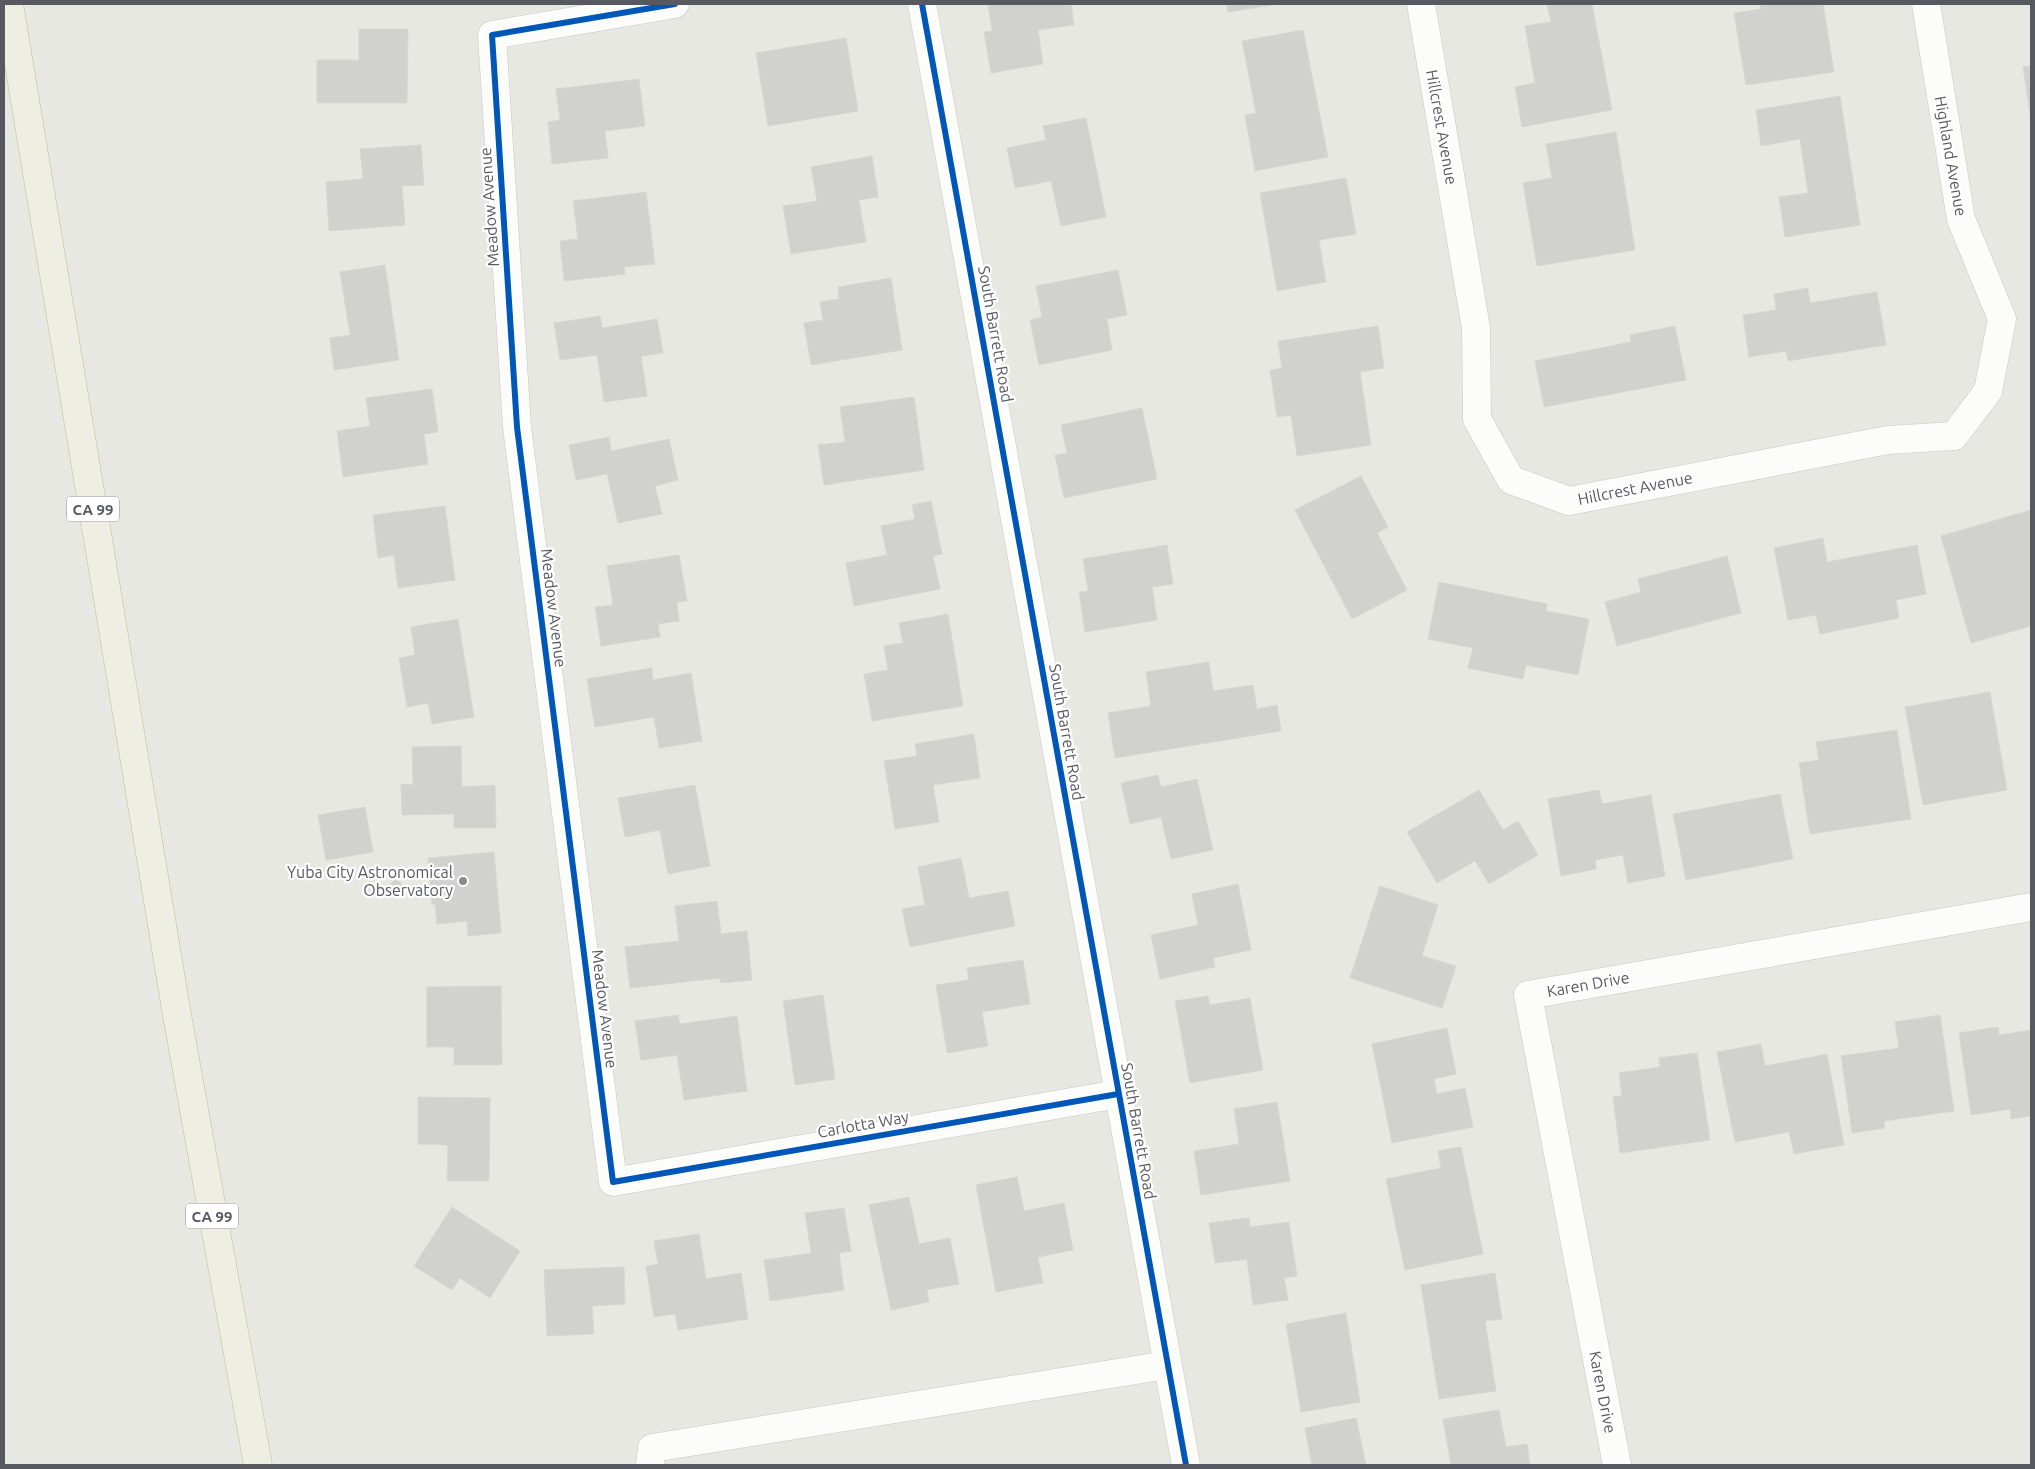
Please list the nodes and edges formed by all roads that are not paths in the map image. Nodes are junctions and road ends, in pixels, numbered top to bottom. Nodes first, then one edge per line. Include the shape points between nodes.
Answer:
1 (9, 4) edge
2 (675, 4) edge
3 (922, 4) edge
4 (1421, 4) edge
5 (1926, 4) edge
6 (1988, 391) joint
7 (2031, 907) edge
8 (1118, 1094) junction
9 (613, 1182) joint
10 (1167, 1365) junction
11 (258, 1465) edge
12 (650, 1465) edge
13 (1186, 1465) edge
14 (1617, 1465) edge

1 - 11 highway, CA 99 via 183,1052
2 - 9 street, Meadow Avenue via 492,34 517,427
3 - 8 street, South Barrett Road
4 - 6 street, Hillcrest Avenue via 1476,328 1477,419 1511,480 1570,501 1888,440 1954,436
5 - 6 street, Highland Avenue via 1961,219 2002,319
7 - 14 street, Karen Drive via 1528,994
8 - 9 street, Carlotta Way
8 - 10 street, South Barrett Road
10 - 12 street via 652,1448
10 - 13 street, South Barrett Road

